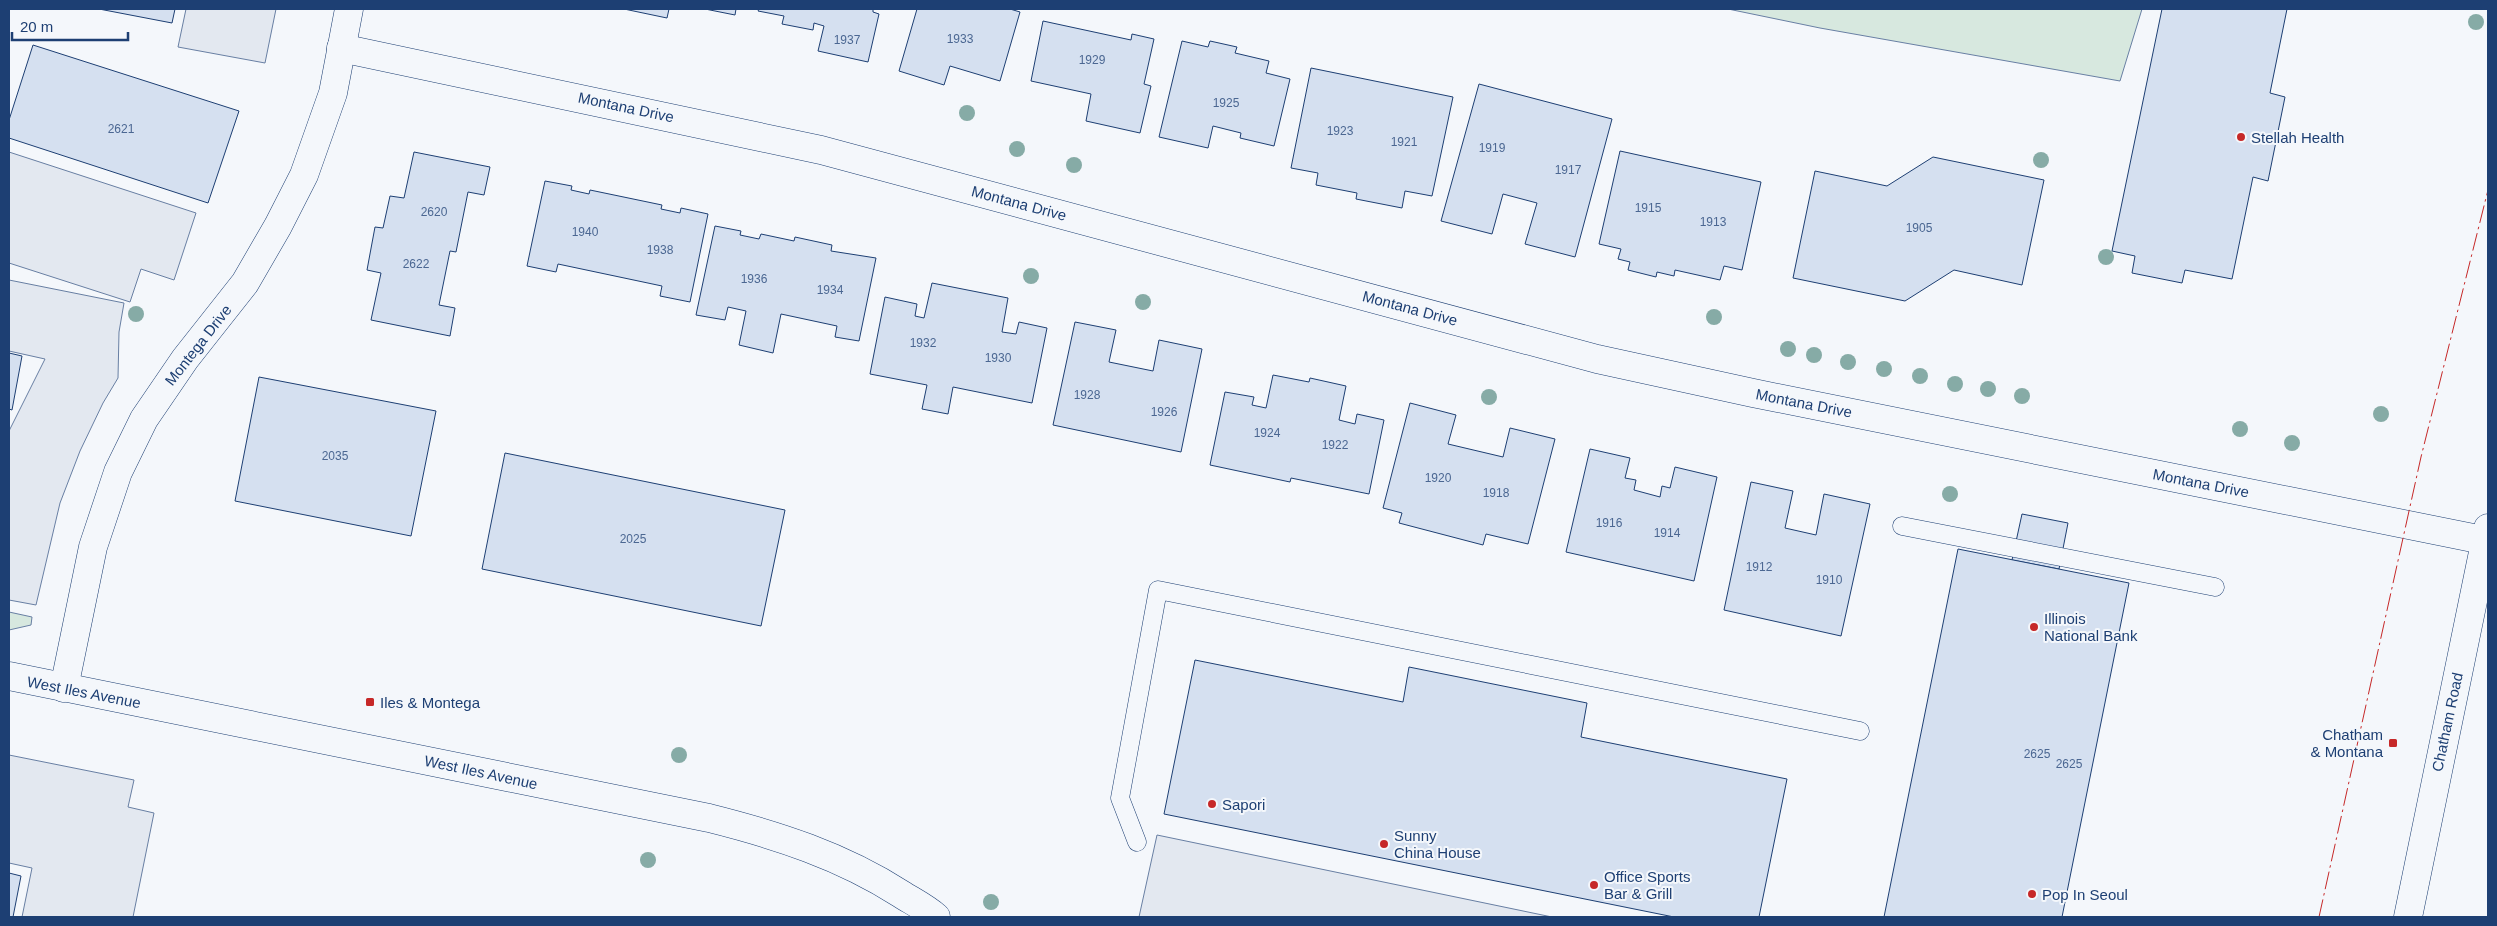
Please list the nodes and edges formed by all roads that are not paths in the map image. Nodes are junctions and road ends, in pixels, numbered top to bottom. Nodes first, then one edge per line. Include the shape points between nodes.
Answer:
1 (349, 9) edge
2 (341, 48) junction
3 (1902, 526) dead end
4 (2487, 536) edge
5 (2215, 587) dead end
6 (9, 676) edge
7 (64, 688) junction
8 (1860, 730) dead end
9 (1137, 842) dead end
10 (936, 917) edge
11 (2408, 917) edge

1 - 2 street, Montega Drive
2 - 4 street, Montana Drive via 821,150 1597,359 1753,393
2 - 7 street, Montega Drive via 333,93 304,175 278,226 245,283 185,359 144,419 118,472 92,548
3 - 5 lane
4 - 11 street, Chatham Road
6 - 7 street, West Iles Avenue
7 - 10 street, West Iles Avenue via 766,832 860,870
8 - 9 lane via 1158,590 1120,798

